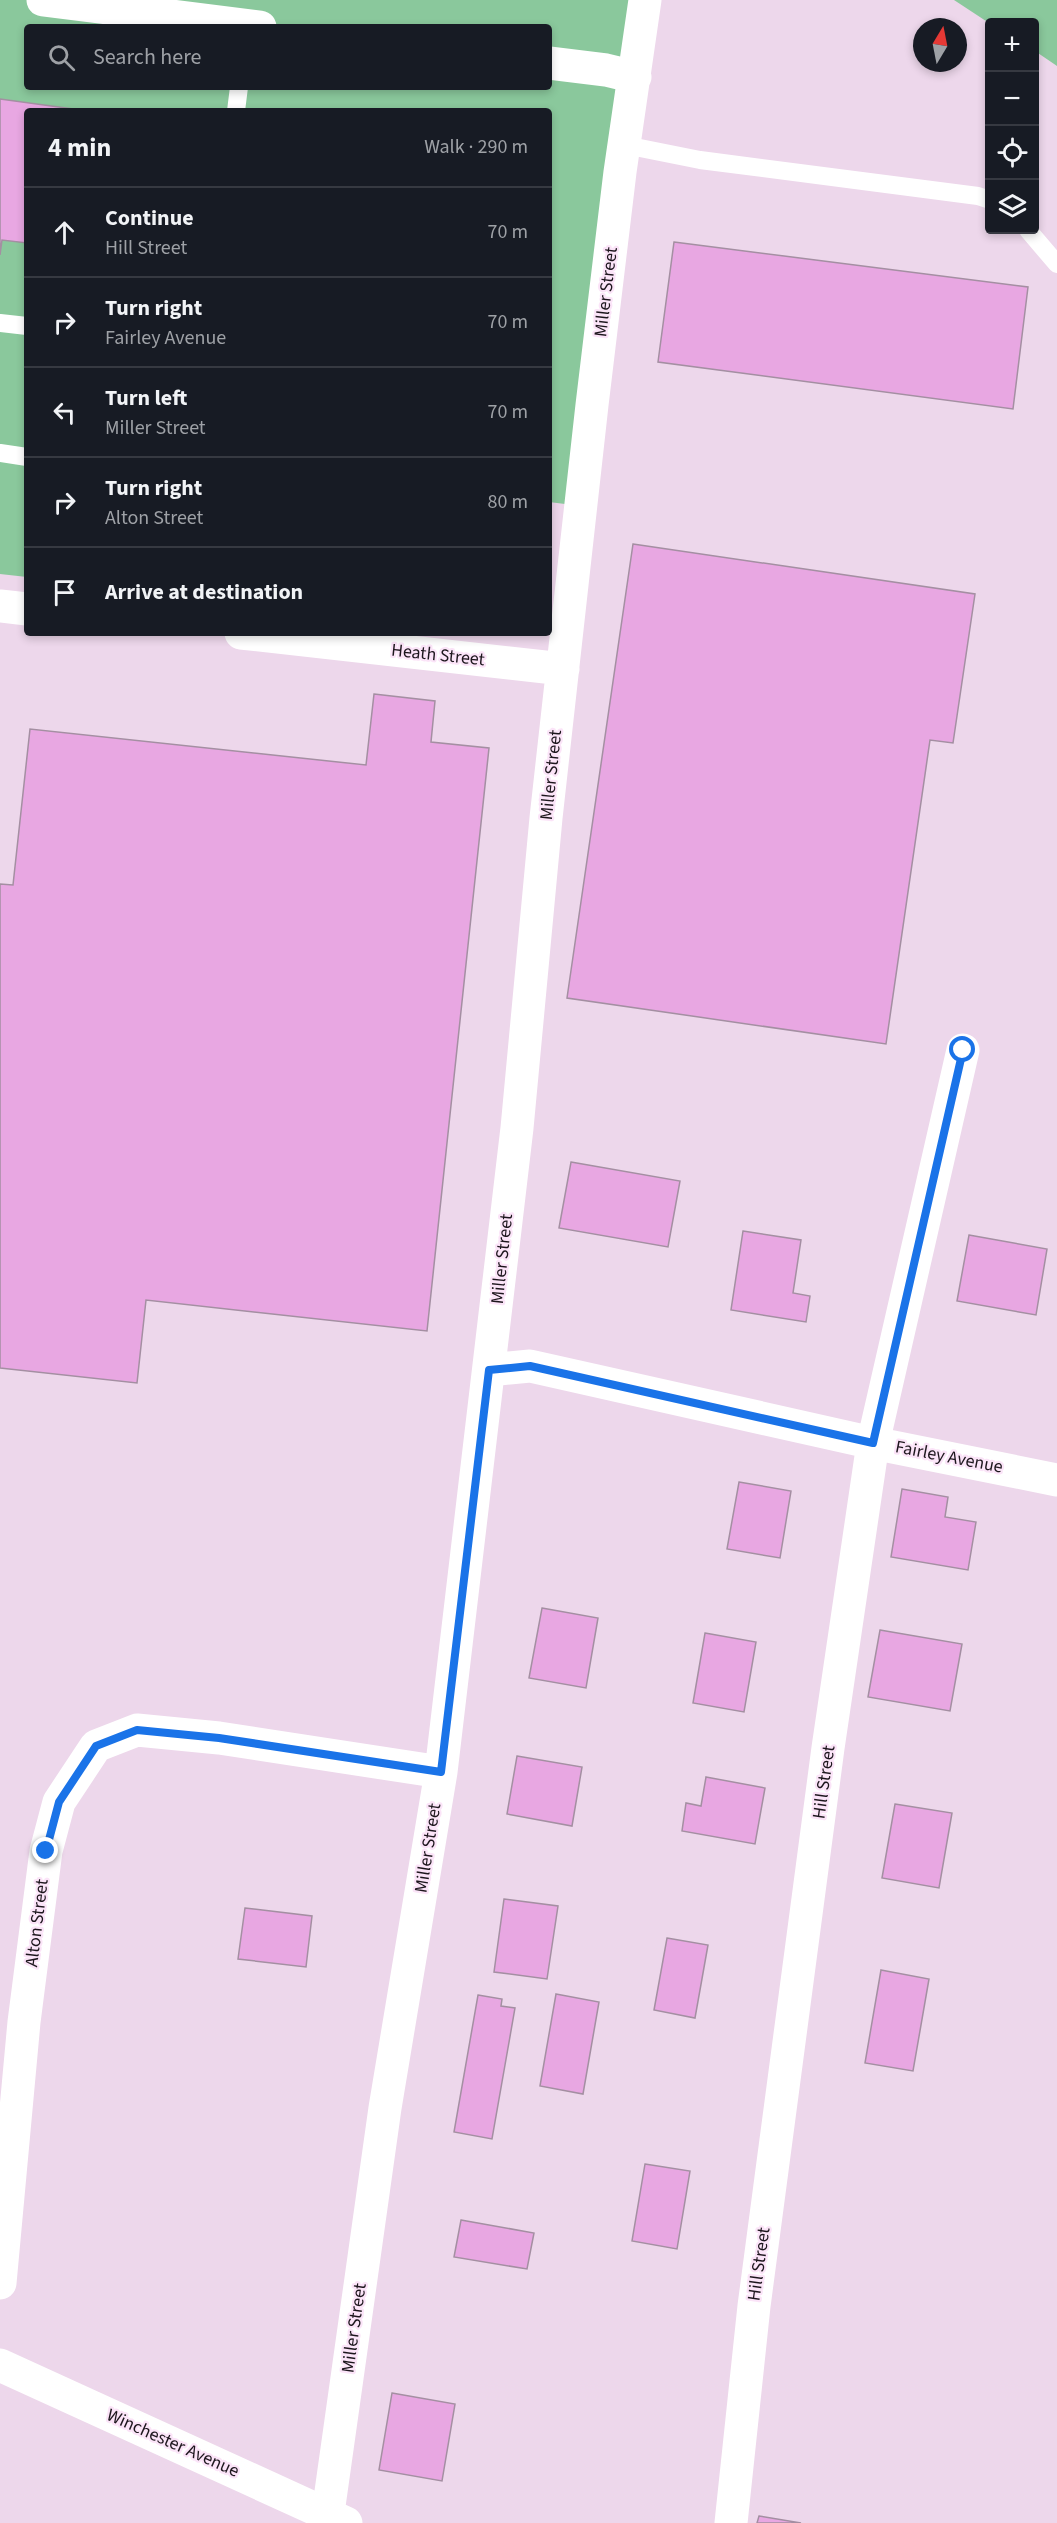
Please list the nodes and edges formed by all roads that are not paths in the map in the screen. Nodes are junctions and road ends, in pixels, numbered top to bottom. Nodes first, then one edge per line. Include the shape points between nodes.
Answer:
1 (43, 0) edge
2 (645, 0) edge
3 (234, 24) edge
4 (552, 63) edge
5 (635, 77) junction
6 (239, 90) edge
7 (236, 108) edge
8 (625, 145) junction
9 (985, 199) edge
10 (1031, 234) edge
11 (1057, 264) edge
12 (0, 323) edge
13 (24, 326) edge
14 (0, 453) edge
15 (24, 457) edge
16 (0, 606) edge
17 (24, 609) edge
18 (269, 636) edge
19 (562, 669) junction
20 (963, 1050) dead end
21 (489, 1370) junction
22 (873, 1443) junction
23 (1057, 1480) edge
24 (441, 1772) junction
25 (0, 2283) edge
26 (0, 2365) edge
27 (337, 2518) edge
28 (731, 2523) edge

1 - 3 street
2 - 5 street, Miller Street
4 - 5 street
5 - 8 street, Miller Street
6 - 7 lane
8 - 9 lane via 699,160
8 - 19 street, Miller Street
10 - 11 lane
12 - 13 lane
14 - 15 lane
16 - 17 street
18 - 19 street, Heath Street
19 - 21 street, Miller Street
20 - 22 street, Hill Street
21 - 22 street, Fairley Avenue via 530,1366
21 - 24 street, Miller Street
22 - 23 street, Fairley Avenue
22 - 28 street, Hill Street via 754,2306
24 - 25 street, Alton Street via 219,1738 137,1730 96,1746 59,1802 46,1851 24,2022
24 - 27 street, Miller Street via 385,2108
26 - 27 street, Winchester Avenue

